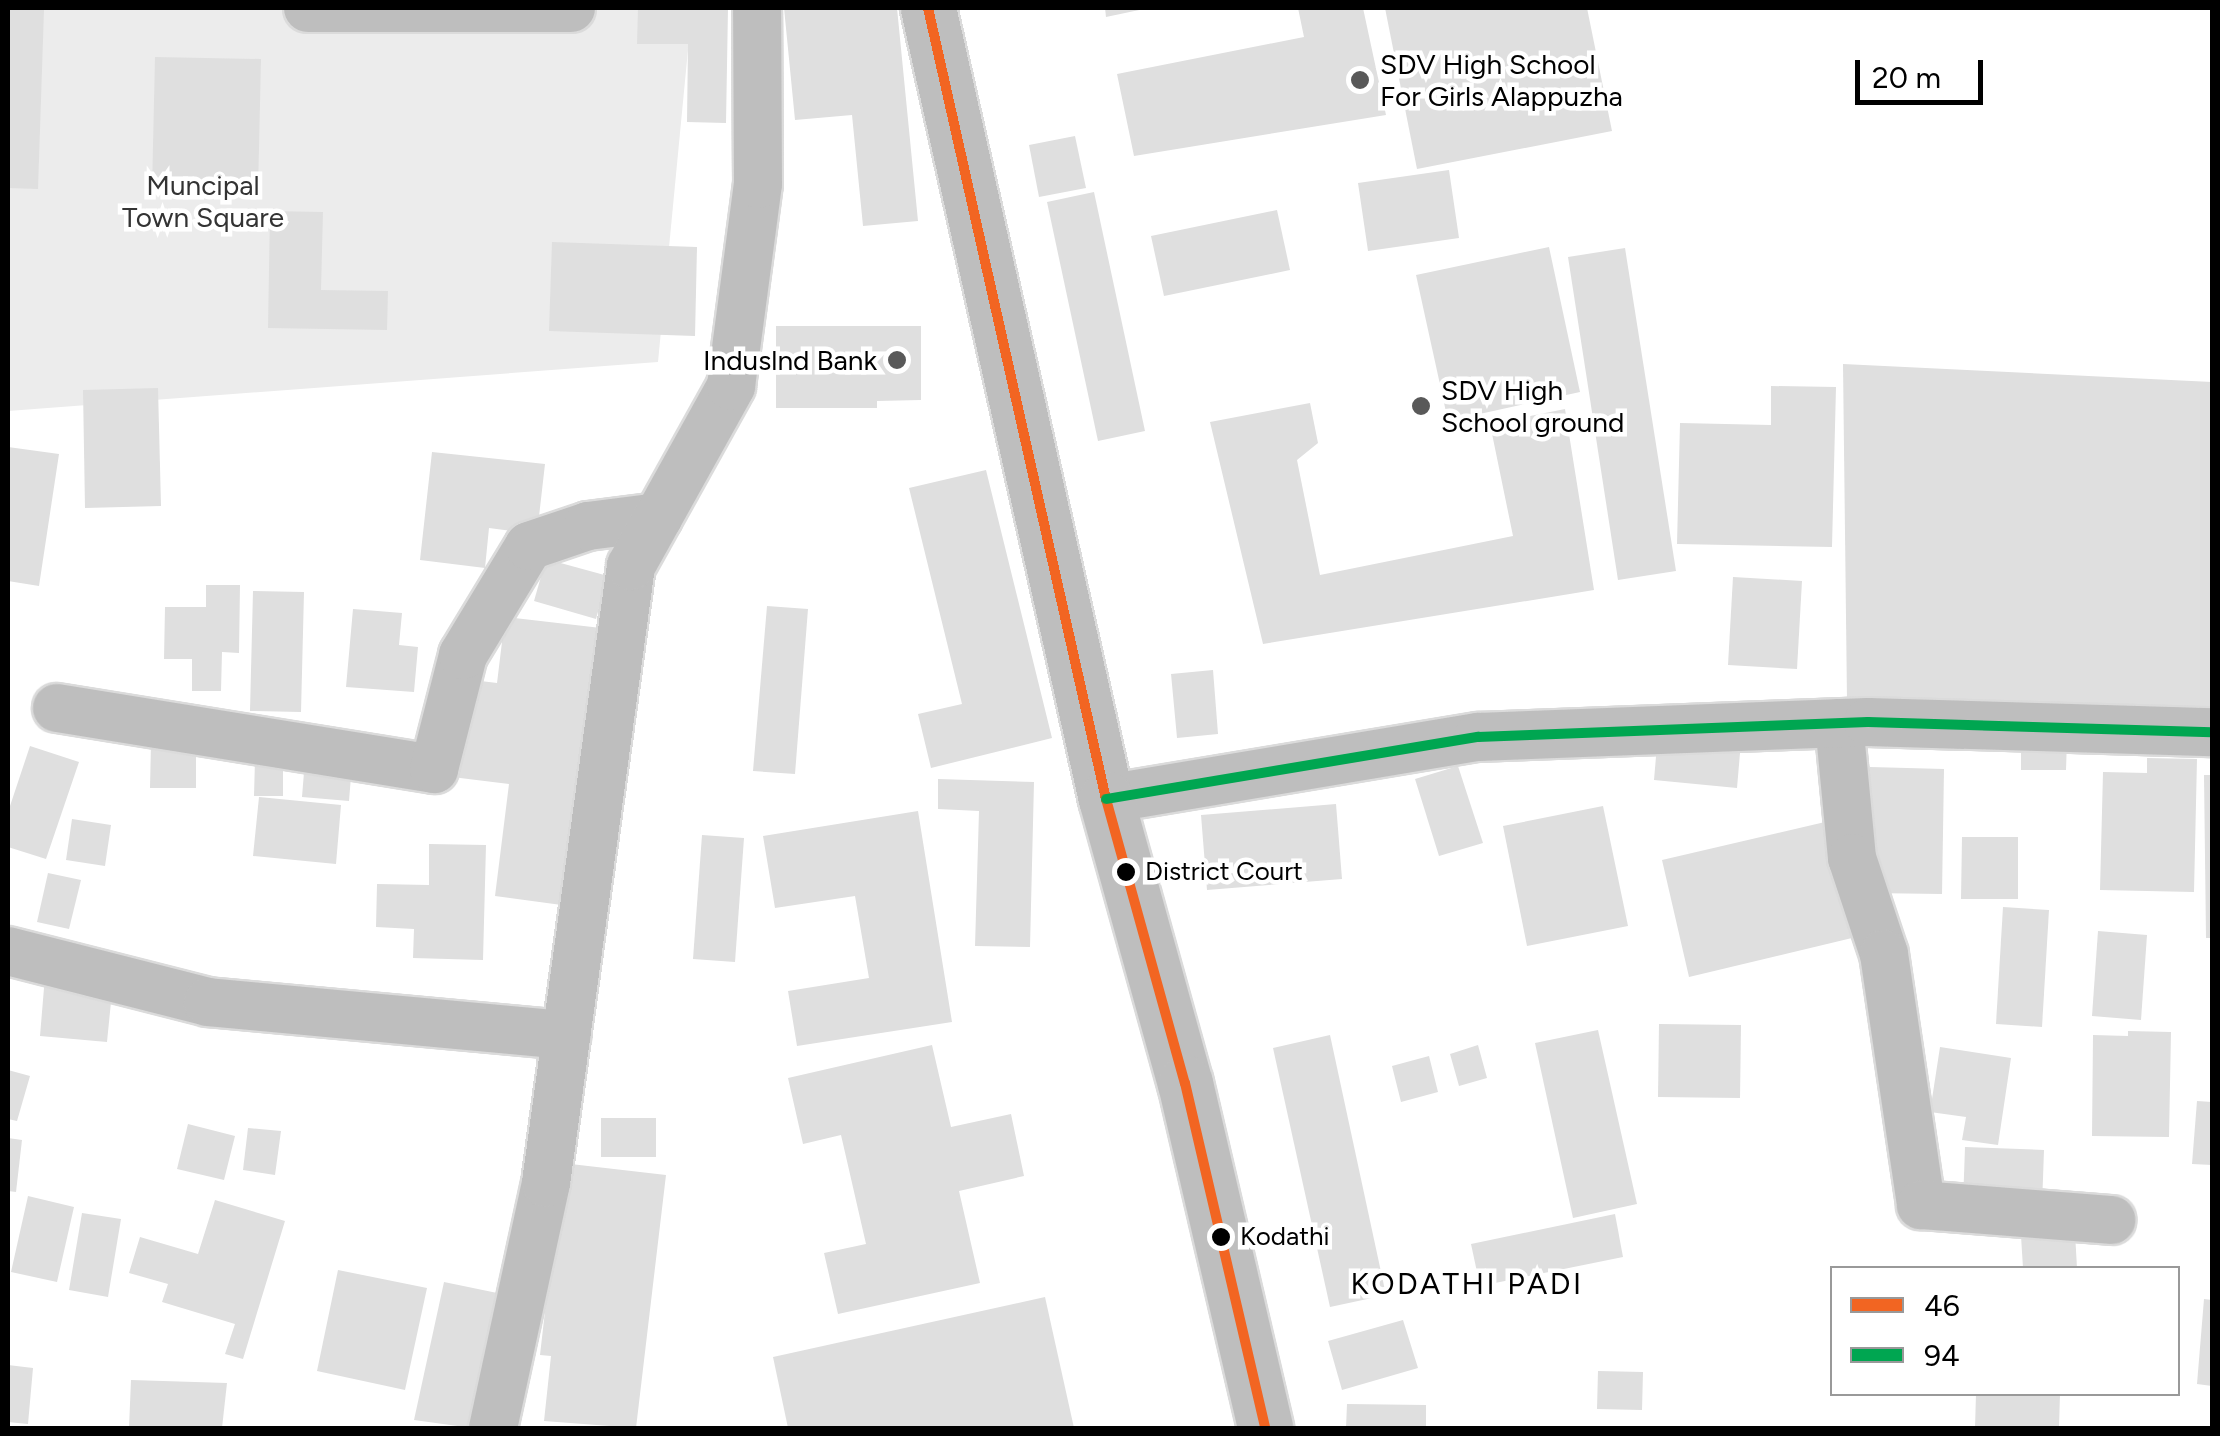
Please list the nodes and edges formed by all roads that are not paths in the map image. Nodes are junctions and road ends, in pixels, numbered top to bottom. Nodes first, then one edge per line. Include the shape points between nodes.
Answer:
1 (308, 8) edge
2 (571, 8) edge
3 (757, 8) edge
4 (928, 8) edge
5 (658, 516) junction
6 (57, 708) dead end
7 (1839, 723) junction
8 (2212, 732) edge
9 (1106, 799) junction
10 (8, 951) edge
11 (566, 1036) junction
12 (2111, 1220) dead end
13 (493, 1428) edge
14 (1264, 1428) edge

1 - 2 street
3 - 5 street via 758,184 731,386
4 - 9 main road
5 - 6 street via 588,526 529,546 462,655 434,770
5 - 11 street via 631,566
7 - 8 street
7 - 9 street via 1478,737
7 - 12 street via 1852,858 1884,954 1922,1205
9 - 14 main road via 1185,1083
10 - 11 street via 208,1002
11 - 13 street via 546,1183

